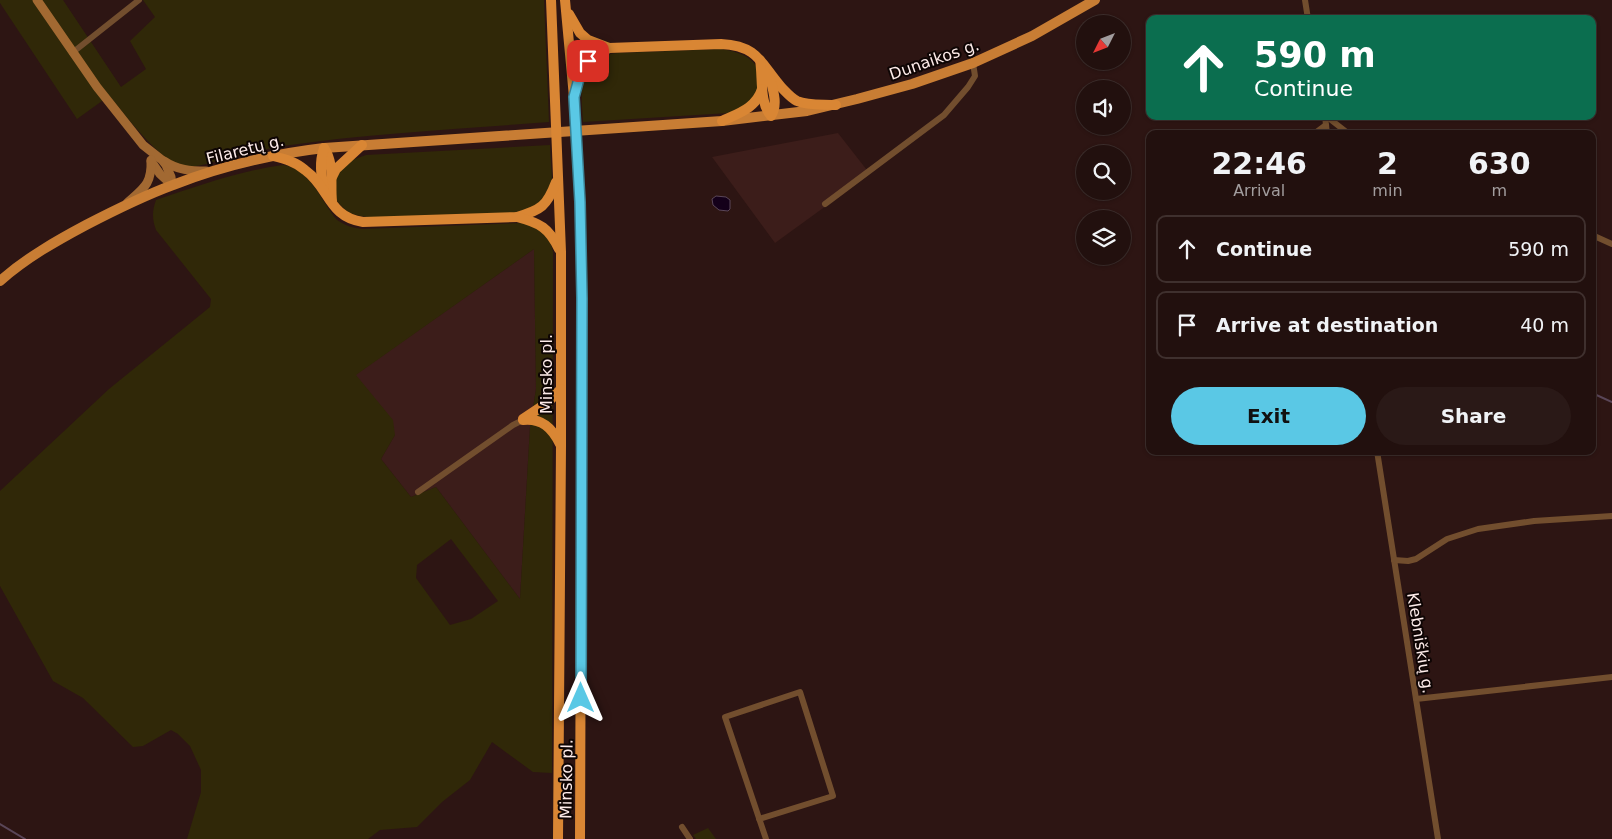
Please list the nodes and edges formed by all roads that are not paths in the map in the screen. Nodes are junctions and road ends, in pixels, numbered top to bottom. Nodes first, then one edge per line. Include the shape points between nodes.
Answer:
1 (37, 0) edge
2 (139, 0) edge
3 (551, 0) edge
4 (1095, 0) edge
5 (1305, 0) edge
6 (565, 4) edge
7 (1307, 15) edge
8 (609, 48) junction
9 (72, 53) junction
10 (760, 60) junction
11 (973, 63) junction
12 (767, 68) junction
13 (762, 88) junction
14 (574, 97) junction
15 (836, 104) junction
16 (771, 116) junction
17 (1325, 120) edge
18 (1331, 120) edge
19 (722, 121) junction
20 (1326, 125) junction
21 (1319, 130) edge
22 (1327, 130) edge
23 (1344, 130) edge
24 (144, 145) junction
25 (362, 145) junction
26 (324, 148) junction
27 (273, 156) junction
28 (151, 160) junction
29 (162, 160) junction
30 (212, 171) junction
31 (558, 176) junction
32 (331, 181) junction
33 (172, 185) junction
34 (325, 192) junction
35 (825, 204) dead end
36 (332, 205) junction
37 (124, 206) junction
38 (517, 217) junction
39 (1596, 237) edge
40 (1612, 244) edge
41 (561, 252) junction
42 (0, 280) edge
43 (561, 389) junction
44 (523, 420) junction
45 (561, 446) junction
46 (1378, 455) edge
47 (418, 492) dead end
48 (1612, 516) edge
49 (1394, 560) junction
50 (1612, 677) edge
51 (1416, 699) junction
52 (759, 819) junction
53 (682, 827) dead end
54 (558, 839) edge
55 (580, 839) edge
56 (690, 839) edge
57 (766, 839) edge
58 (1438, 839) edge

1 - 9 main road
2 - 9 street
3 - 31 highway, Minsko pl.
4 - 11 main road, Dunaikos g. via 1032,36
5 - 7 street
6 - 8 highway via 584,36
6 - 14 highway, Minsko pl.
8 - 10 highway via 731,45 746,48
8 - 14 highway via 584,66
9 - 24 main road
10 - 12 highway
10 - 13 highway
11 - 15 main road, Dunaikos g. via 912,84
11 - 35 street via 975,76 944,115
12 - 15 highway via 796,101
12 - 16 highway via 775,102
13 - 16 highway via 765,106
13 - 19 highway via 754,104
14 - 55 highway, Minsko pl. via 582,298
15 - 16 main road, Dunaikos g.
16 - 19 main road, Dunaikos g.
17 - 20 street
18 - 23 street
19 - 25 main road, Filaretų g.
20 - 21 street
20 - 22 street
24 - 28 main road
24 - 29 main road
25 - 26 main road, Filaretų g.
25 - 32 highway via 336,169
26 - 27 main road, Filaretų g.
26 - 32 highway via 329,155
26 - 34 highway via 320,173
27 - 30 main road, Filaretų g.
27 - 34 highway via 305,169
28 - 33 main road
28 - 37 main road via 151,175 146,185
29 - 30 main road via 189,171
29 - 33 main road
30 - 33 main road, Filaretų g.
31 - 38 highway via 550,198 534,211
31 - 41 highway, Minsko pl.
32 - 36 highway
33 - 37 main road, Filaretų g.
34 - 36 highway
36 - 38 highway via 342,215 363,222
37 - 42 main road, Filaretų g. via 52,244
38 - 41 highway via 544,227
39 - 40 street
41 - 43 highway, Minsko pl.
43 - 44 highway via 548,403
43 - 45 highway, Minsko pl.
44 - 45 highway via 538,420 549,427
44 - 47 street
45 - 54 highway, Minsko pl.
46 - 49 street, Klebniškių g.
48 - 49 street via 1534,521 1478,529 1448,539 1416,559
49 - 51 street, Klebniškių g.
50 - 51 street
51 - 58 street, Klebniškių g.
52 - 52 street via 725,717 800,692 833,796
52 - 57 street
53 - 56 street

